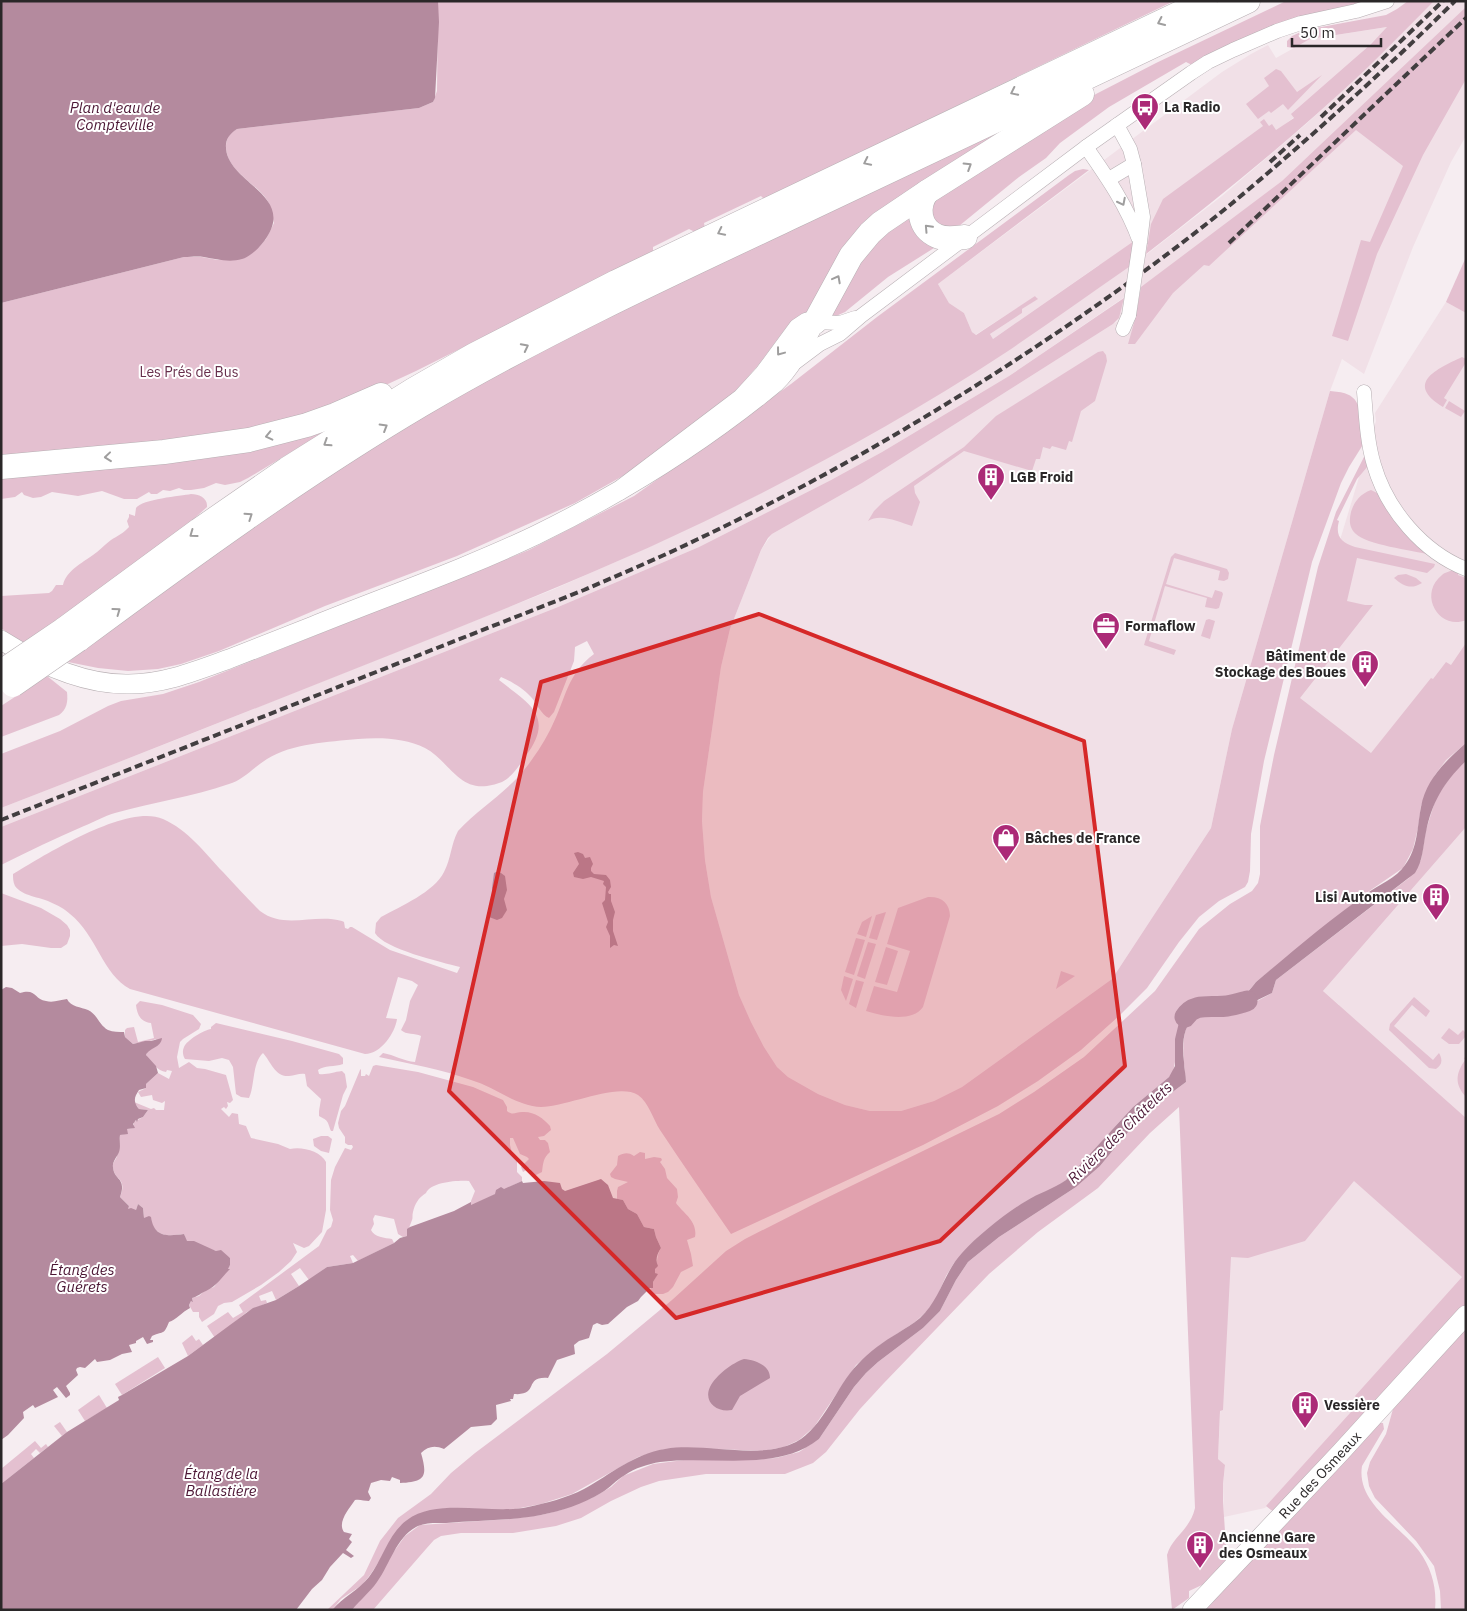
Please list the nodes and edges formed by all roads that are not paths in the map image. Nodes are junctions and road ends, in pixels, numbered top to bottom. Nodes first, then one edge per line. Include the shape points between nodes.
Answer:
1 (1205, 1) edge
2 (1248, 1) edge
3 (1256, 1) edge
4 (1387, 1) edge
5 (1117, 125) junction
6 (1086, 147) junction
7 (1134, 164) junction
8 (1110, 180) junction
9 (927, 192) junction
10 (965, 237) junction
11 (1140, 242) junction
12 (861, 316) junction
13 (815, 322) junction
14 (1123, 329) dead end
15 (791, 365) junction
16 (413, 390) junction
17 (1364, 392) dead end
18 (1, 468) edge
19 (619, 491) junction
20 (1466, 569) edge
21 (70, 635) junction
22 (1, 640) edge
23 (5, 684) edge
24 (1466, 1315) edge
25 (1192, 1610) edge

1 -> 16 highway via 598,290
21 -> 2 highway via 360,442 510,354 652,283
9 -> 3 highway via 1088,90
4 - 5 street via 1301,23 1233,50 1191,73
5 - 6 street
5 - 7 street
6 - 8 street
6 - 10 street
7 - 8 street
7 - 11 street via 1143,217
8 -> 11 street
10 -> 9 highway via 943,237 925,227 920,205
13 -> 9 highway via 841,272 861,243 881,223
10 - 12 street
11 - 14 street, bridge
12 - 13 street via 840,323
12 - 15 street via 844,331
13 - 15 street
13 -> 19 street via 807,322 798,328 742,398
15 - 19 street via 765,391 693,445
16 -> 18 highway via 398,387 335,415 249,440
16 -> 21 highway via 287,469 198,530
17 - 20 street via 1370,449 1385,493 1424,544 1444,560
19 - 22 street via 544,531 491,554 278,640 165,680 128,684 93,681 39,661
21 - 23 highway, bridge
24 - 25 street, Rue des Osmeaux

